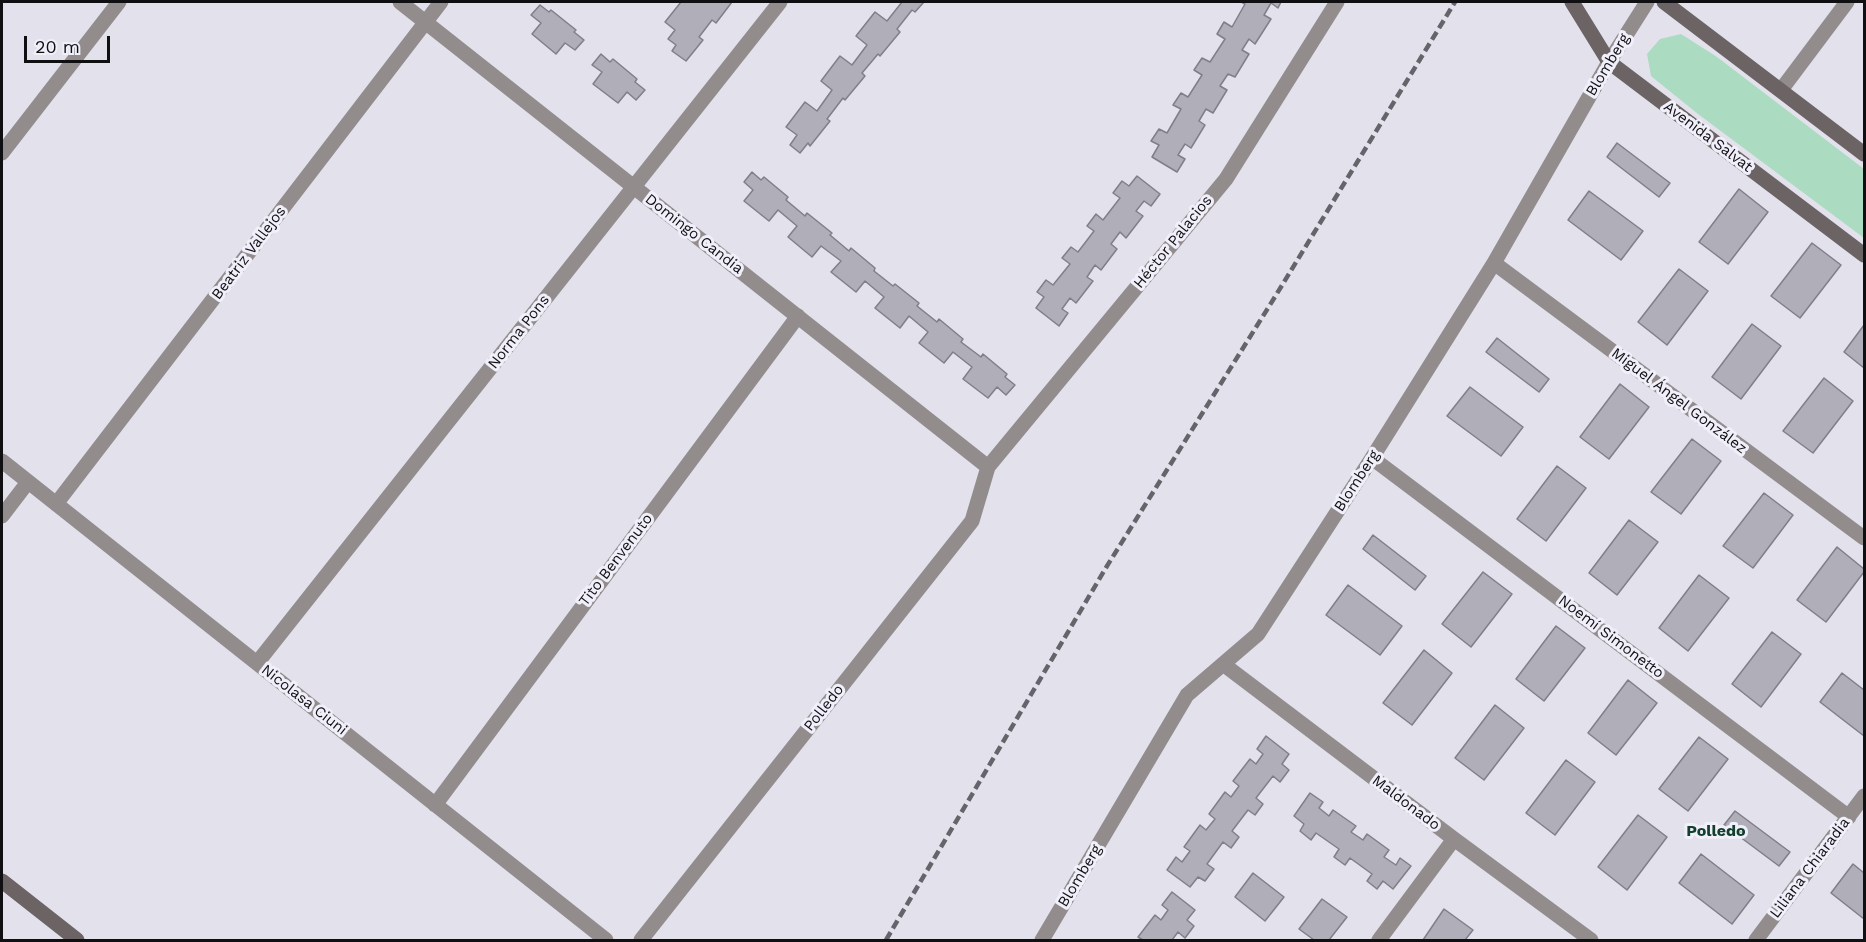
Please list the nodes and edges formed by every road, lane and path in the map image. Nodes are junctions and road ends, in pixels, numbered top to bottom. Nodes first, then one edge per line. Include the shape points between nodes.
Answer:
1 (119, 2) edge
2 (400, 2) edge
3 (441, 2) edge
4 (780, 2) edge
5 (1337, 2) edge
6 (1572, 2) edge
7 (1647, 2) edge
8 (1664, 2) edge
9 (1847, 2) edge
10 (425, 22) junction
11 (1609, 62) junction
12 (1781, 90) junction
13 (2, 153) edge
14 (1864, 153) edge
15 (634, 187) junction
16 (1864, 255) edge
17 (1494, 263) junction
18 (798, 316) junction
19 (1372, 458) junction
20 (2, 461) edge
21 (988, 467) junction
22 (28, 482) junction
23 (57, 504) junction
24 (2, 516) edge
25 (1864, 538) edge
26 (257, 663) junction
27 (1223, 664) junction
28 (1864, 796) edge
29 (435, 805) junction
30 (1849, 816) junction
31 (1454, 839) junction
32 (2, 881) edge
33 (77, 940) edge
34 (606, 940) edge
35 (641, 940) edge
36 (1042, 940) edge
37 (1379, 940) edge
38 (1591, 940) edge
39 (1756, 940) edge

1 - 13 street
2 - 10 street, Domingo Candia
3 - 10 street, Beatriz Vallejos
4 - 15 street, Norma Pons
5 - 21 street, Héctor Palacios via 1226,178
6 - 11 street, Avenida Salvat
7 - 11 street, Blomberg
8 - 12 street
9 - 12 street
10 - 15 street, Domingo Candia
10 - 23 street, Beatriz Vallejos
11 - 16 street, Avenida Salvat
11 - 17 street, Blomberg
12 - 14 street
15 - 18 street, Domingo Candia
15 - 26 street, Norma Pons
17 - 19 street, Blomberg
17 - 25 street, Miguel Ángel González
18 - 21 street, Domingo Candia
18 - 29 street, Tito Benvenuto
19 - 27 street, Blomberg via 1258,634
19 - 30 street, Noemí Simonetto
20 - 22 street, Nicolasa Ciuni
21 - 35 street, Polledo via 972,520
22 - 23 street, Nicolasa Ciuni
22 - 24 street
23 - 26 street, Nicolasa Ciuni
26 - 29 street, Nicolasa Ciuni
27 - 31 street, Maldonado
27 - 36 street, Blomberg via 1187,695
28 - 30 street, Liliana Chiaradia
29 - 34 street, Nicolasa Ciuni
30 - 39 street, Liliana Chiaradia
31 - 37 street
31 - 38 street, Maldonado
32 - 33 street

